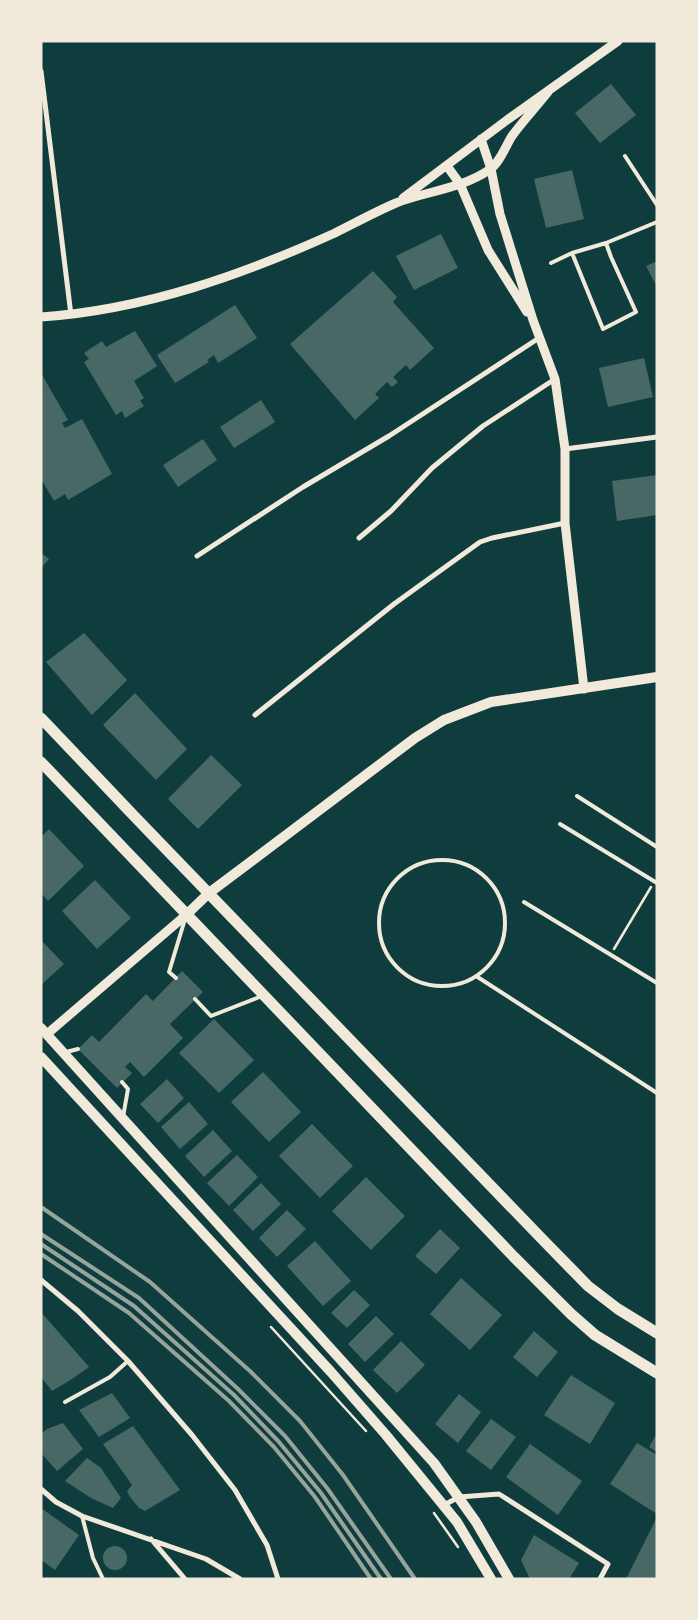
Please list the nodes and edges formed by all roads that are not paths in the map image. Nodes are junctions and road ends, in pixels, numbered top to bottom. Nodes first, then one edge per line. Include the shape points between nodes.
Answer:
1 (618, 41) edge
2 (41, 71) edge
3 (548, 92) junction
4 (481, 139) junction
5 (624, 156) dead end
6 (447, 166) junction
7 (490, 169) junction
8 (460, 184) junction
9 (397, 203) junction
10 (657, 205) edge
11 (657, 222) edge
12 (606, 243) junction
13 (572, 253) junction
14 (551, 263) dead end
15 (71, 315) junction
16 (41, 317) edge
17 (533, 320) junction
18 (539, 338) junction
19 (555, 380) junction
20 (657, 437) edge
21 (564, 449) junction
22 (565, 523) junction
23 (359, 538) dead end
24 (198, 556) dead end
25 (657, 677) edge
26 (584, 689) junction
27 (255, 715) dead end
28 (41, 718) edge
29 (41, 762) edge
30 (577, 796) dead end
31 (560, 824) dead end
32 (657, 847) edge
33 (656, 882) edge
34 (208, 894) junction
35 (524, 902) dead end
36 (186, 915) junction
37 (476, 976) junction
38 (176, 978) dead end
39 (657, 983) edge
40 (263, 995) junction
41 (195, 999) dead end
42 (44, 1031) edge
43 (78, 1049) dead end
44 (64, 1053) junction
45 (41, 1057) edge
46 (122, 1082) dead end
47 (657, 1093) edge
48 (123, 1118) junction
49 (41, 1280) edge
50 (657, 1333) edge
51 (128, 1361) junction
52 (657, 1374) edge
53 (64, 1402) dead end
54 (41, 1489) edge
55 (459, 1497) junction
56 (444, 1505) junction
57 (82, 1516) junction
58 (151, 1539) junction
59 (103, 1579) edge
60 (185, 1579) edge
61 (240, 1579) edge
62 (278, 1579) edge
63 (491, 1579) edge
64 (509, 1579) edge
65 (600, 1579) edge

1 - 3 street
2 - 15 street
3 - 4 street
3 - 7 street
4 - 6 street
4 - 7 street
5 - 10 lane
6 - 8 street
6 - 9 street
7 - 8 street
7 - 17 street via 500,214
8 - 9 street
8 - 17 street via 488,250
9 - 15 street via 334,233 199,287 108,310
11 - 12 lane
12 - 13 lane
12 - 13 lane via 636,312 603,330
13 - 14 lane
15 - 16 street
17 - 18 street
18 - 19 street
18 - 24 street
19 - 21 street
19 - 23 street via 483,426 432,468 391,511
20 - 21 street
21 - 22 street
22 - 26 street
22 - 27 street via 480,542 394,604
25 - 26 main road
26 - 34 main road via 491,702 444,720 415,738
28 - 34 main road
29 - 36 main road
30 - 32 lane
31 - 33 lane
34 - 36 main road
34 - 50 main road via 588,1286
35 - 39 lane
36 - 38 lane via 169,972
36 - 40 main road
36 - 42 street
37 - 37 lane via 463,983 443,987 423,984 405,975 390,960 381,942 378,922 381,902 391,883 408,868 428,860 442,859 471,865 488,879 500,897 506,918 504,940 495,958
37 - 47 lane
40 - 41 lane via 211,1016
40 - 52 main road via 571,1314 595,1335
42 - 44 main road
43 - 44 lane
44 - 48 main road
45 - 56 main road via 331,1372
46 - 48 lane via 128,1089
48 - 55 main road via 434,1463
49 - 51 street via 78,1311
51 - 53 lane via 110,1377
51 - 62 street via 235,1490 266,1545
54 - 57 street via 56,1502
55 - 56 street
55 - 64 main road
55 - 65 street via 499,1494 608,1564
56 - 63 main road
57 - 58 street
57 - 59 lane via 93,1558
58 - 60 street
58 - 61 street via 206,1559

